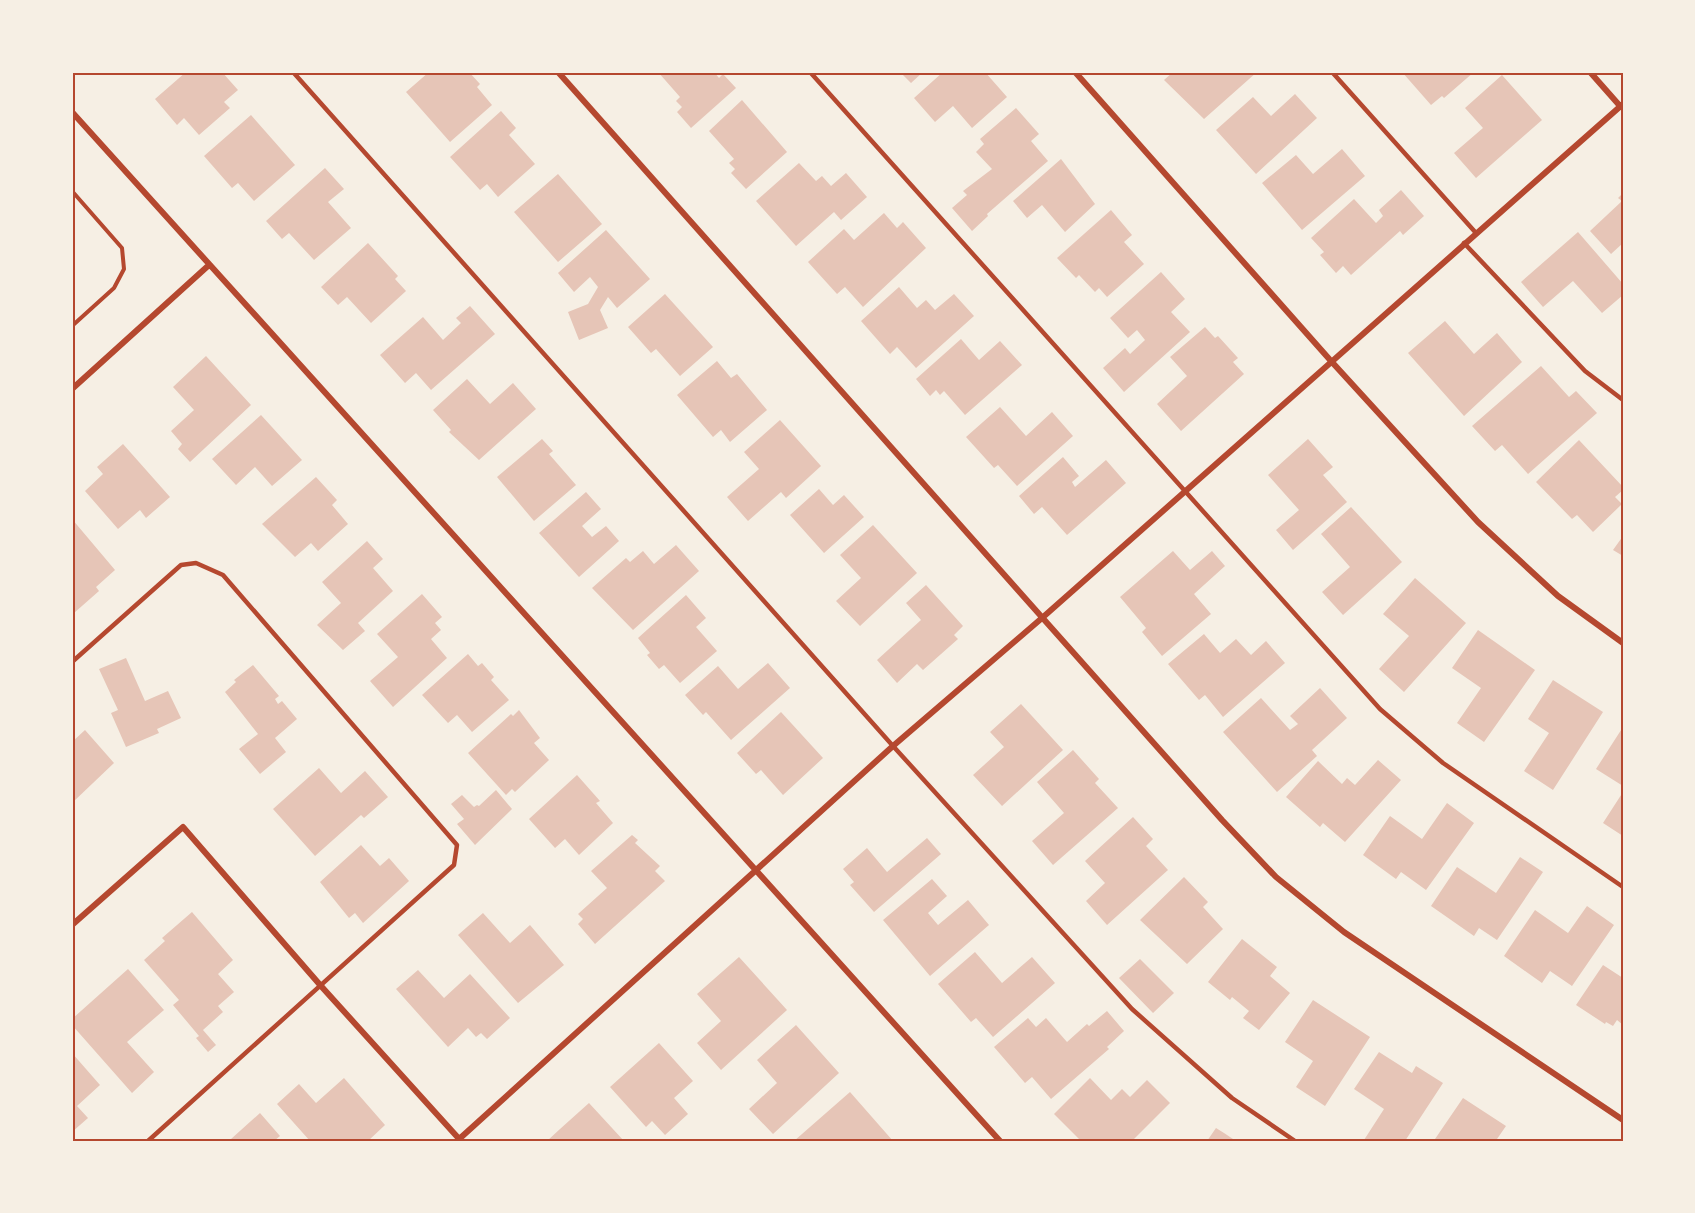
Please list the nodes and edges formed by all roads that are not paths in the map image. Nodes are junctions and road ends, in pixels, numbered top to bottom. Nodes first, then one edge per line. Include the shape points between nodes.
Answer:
1 (292, 72) edge
2 (558, 72) edge
3 (810, 72) edge
4 (1075, 72) edge
5 (1332, 72) edge
6 (1590, 72) edge
7 (1622, 105) edge
8 (72, 112) edge
9 (1476, 233) junction
10 (1464, 243) junction
11 (209, 265) junction
12 (1331, 361) junction
13 (72, 389) edge
14 (1623, 400) edge
15 (1184, 492) junction
16 (1042, 618) junction
17 (1623, 643) edge
18 (72, 662) edge
19 (893, 746) junction
20 (755, 870) junction
21 (1623, 887) edge
22 (72, 925) edge
23 (321, 986) junction
24 (1623, 1120) edge
25 (459, 1140) edge
26 (148, 1141) edge
27 (1000, 1141) edge
28 (1295, 1141) edge

1 - 19 lane
2 - 16 street
3 - 15 lane
4 - 12 street
5 - 9 lane
6 - 7 street
7 - 9 street
8 - 11 street
9 - 10 street
10 - 12 street
10 - 14 lane via 1585,371
11 - 13 street
11 - 20 street
12 - 15 street
12 - 17 street via 1478,522 1558,596
15 - 16 street
15 - 21 lane via 1380,709 1443,763
16 - 19 street
16 - 24 street via 1276,877 1344,932
18 - 23 lane via 181,565 196,563 223,575 457,845 454,865
19 - 20 street
19 - 28 lane via 1132,1009 1232,1098
20 - 25 street
20 - 27 street
22 - 23 street via 183,827
23 - 25 street
23 - 26 lane

